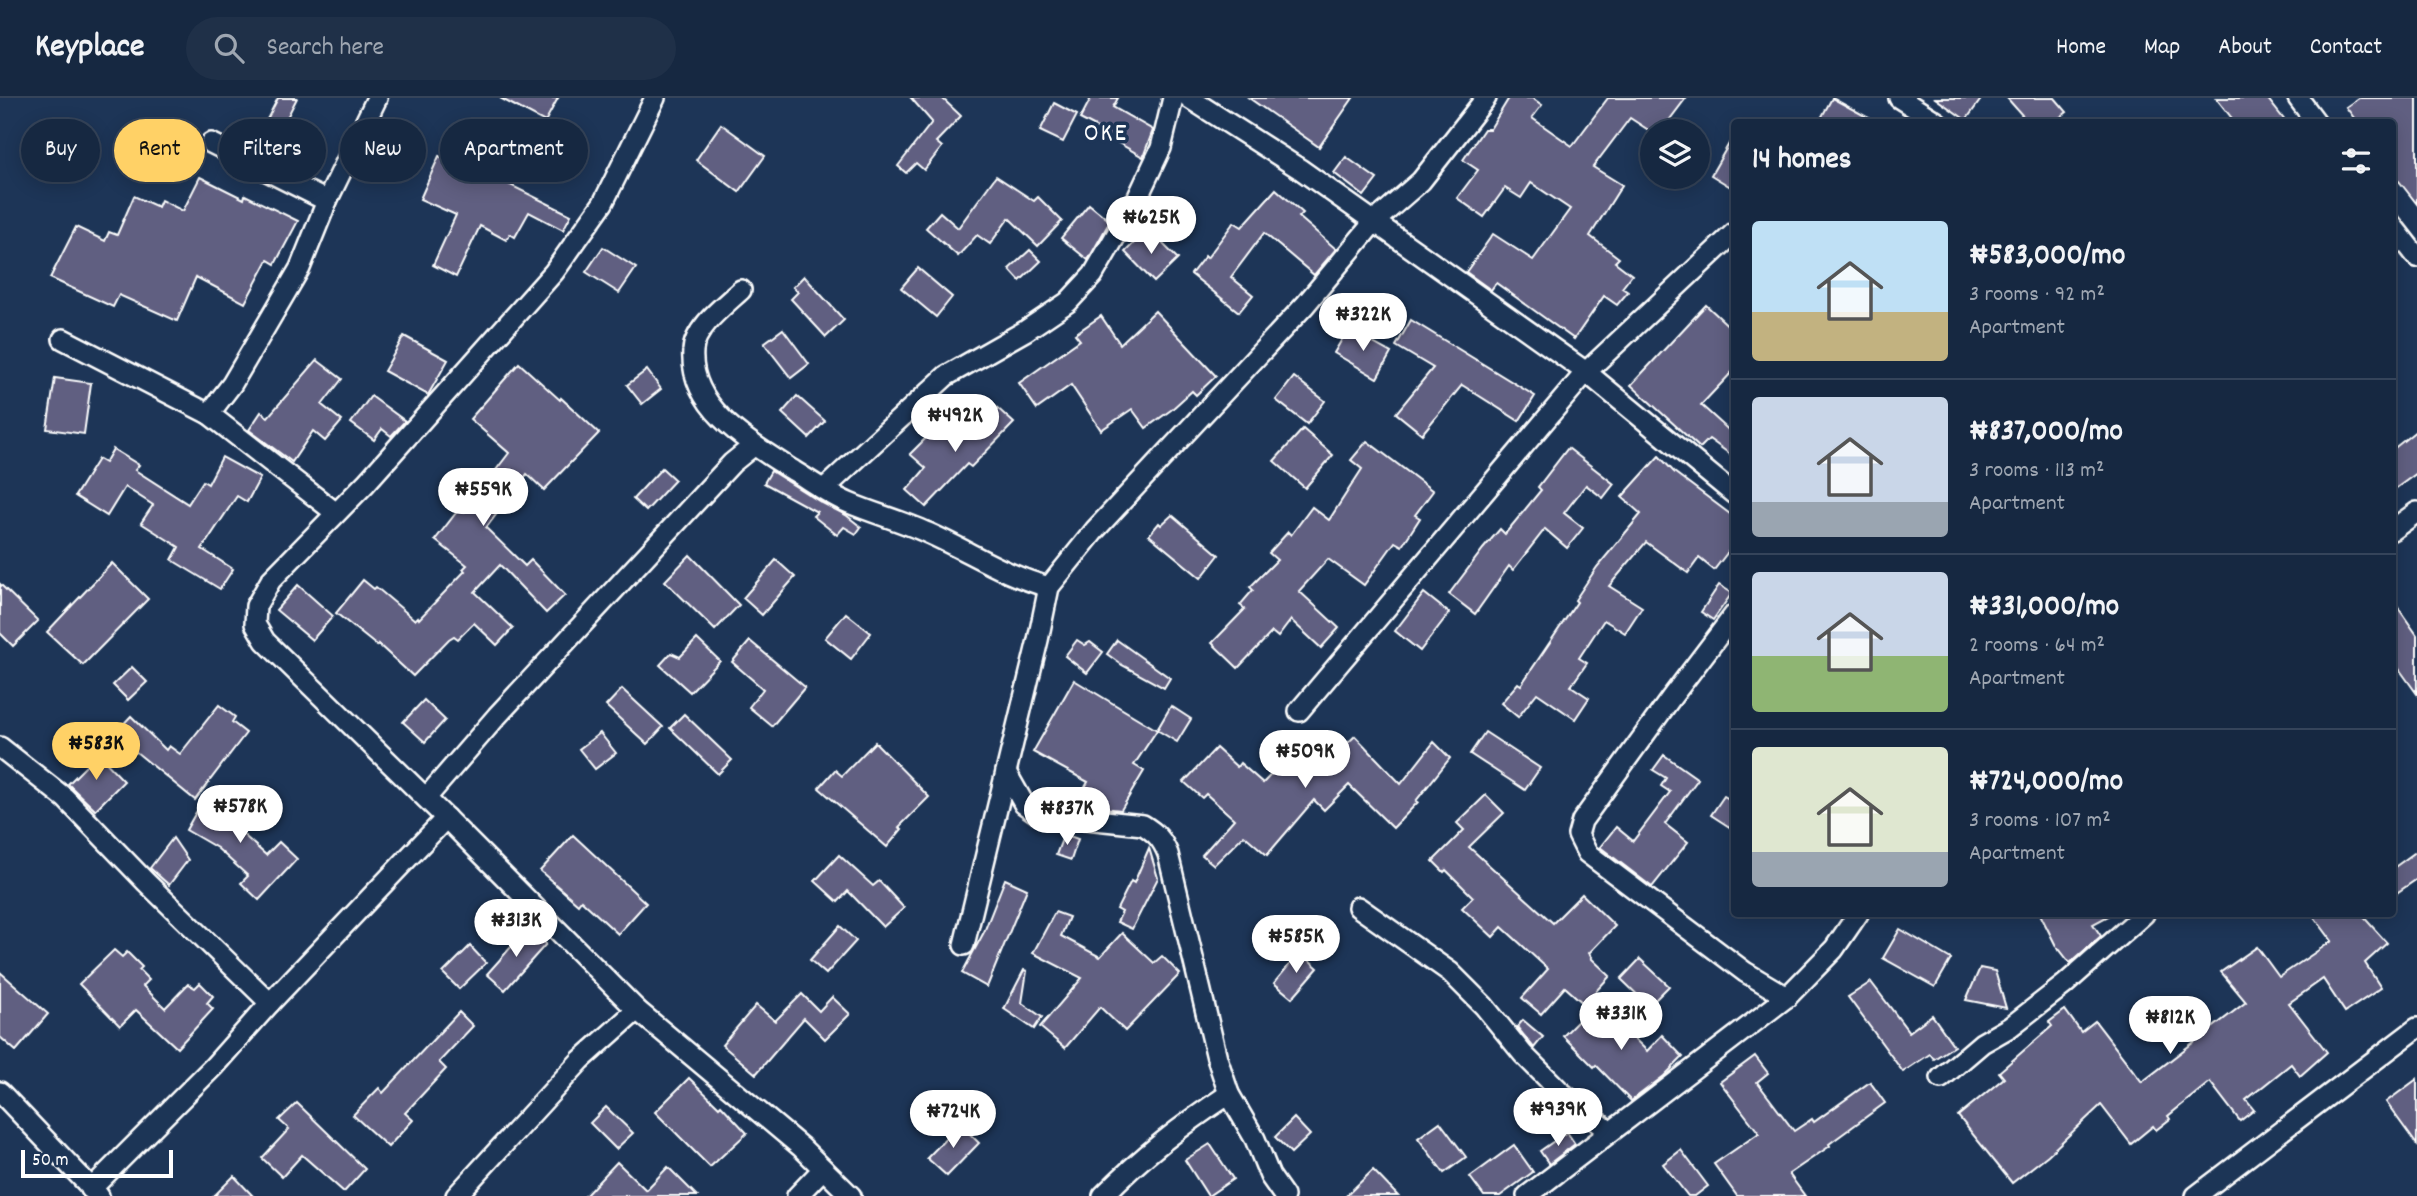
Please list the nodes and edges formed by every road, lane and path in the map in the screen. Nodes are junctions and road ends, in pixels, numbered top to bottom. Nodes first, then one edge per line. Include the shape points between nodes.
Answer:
1 (377, 98) edge
2 (655, 98) edge
3 (1173, 98) edge
4 (1189, 98) edge
5 (1486, 98) edge
6 (1899, 98) edge
7 (2298, 98) edge
8 (1932, 119) edge
9 (2314, 119) edge
10 (211, 143) dead end
11 (327, 201) junction
12 (1374, 222) junction
13 (2396, 230) edge
14 (1731, 236) edge
15 (2417, 257) edge
16 (741, 290) dead end
17 (63, 339) dead end
18 (1586, 372) junction
19 (209, 414) junction
20 (753, 446) junction
21 (824, 489) junction
22 (1731, 492) edge
23 (2417, 512) edge
24 (336, 513) junction
25 (2396, 527) edge
26 (1049, 587) junction
27 (1731, 619) edge
28 (1299, 711) dead end
29 (0, 747) edge
30 (1006, 772) junction
31 (426, 797) junction
32 (446, 818) junction
33 (1357, 906) dead end
34 (1856, 917) edge
35 (2141, 917) edge
36 (964, 945) dead end
37 (1787, 997) junction
38 (270, 1003) junction
39 (636, 1010) junction
40 (2417, 1028) edge
41 (1941, 1078) dead end
42 (0, 1092) edge
43 (1228, 1094) junction
44 (1610, 1132) junction
45 (823, 1168) junction
46 (95, 1192) edge
47 (456, 1196) edge
48 (797, 1196) edge
49 (851, 1196) edge
50 (1103, 1196) edge
51 (1284, 1196) edge
52 (1527, 1196) edge
53 (2196, 1196) edge

1 - 11 street
2 - 24 street via 603,203 554,272
3 - 21 street via 1161,148 1093,275 1068,302 946,376
4 - 12 street
5 - 12 street via 1421,181
6 - 8 street
7 - 9 street
10 - 11 street
11 - 19 street via 293,279 232,384
12 - 18 street
12 - 26 street via 1305,305 1095,530
13 - 15 street
14 - 18 street
16 - 20 street via 706,323 693,348 693,370 705,397
17 - 19 street
18 - 22 street
18 - 28 street
19 - 24 street
20 - 21 street
20 - 31 street via 732,463
21 - 26 street via 929,533 998,570
23 - 25 street
24 - 31 street via 271,580 256,606 255,624 265,641
26 - 30 street
27 - 37 street via 1582,821 1578,835 1587,853 1745,972
29 - 38 street via 65,799
30 - 36 street
30 - 43 street via 1024,804 1038,814 1143,825 1163,840
31 - 32 street
32 - 38 street
32 - 39 street
33 - 44 street via 1450,972 1523,1054
34 - 37 street via 1833,949
35 - 41 street via 2064,985
37 - 44 street
38 - 46 street
39 - 45 street
39 - 47 street via 581,1060
40 - 53 street
42 - 46 street
43 - 50 street via 1173,1132
43 - 51 street
44 - 52 street
45 - 48 street
45 - 49 street

